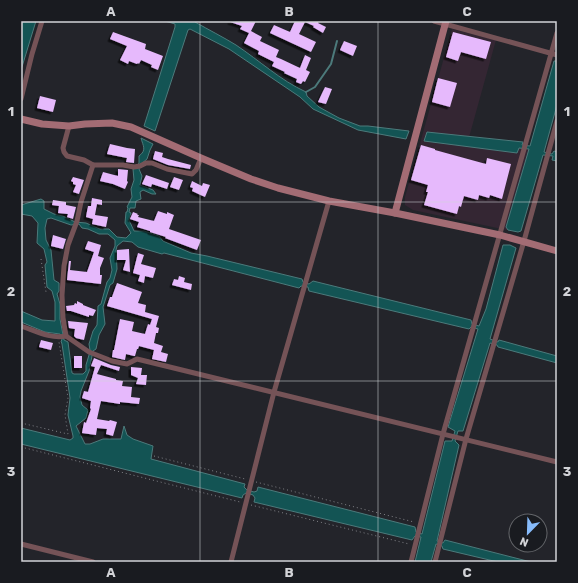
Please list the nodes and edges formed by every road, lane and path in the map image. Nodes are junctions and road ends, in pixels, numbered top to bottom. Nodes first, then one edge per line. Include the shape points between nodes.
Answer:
1 (42, 21) edge
2 (434, 21) edge
3 (446, 23) edge
4 (557, 33) edge
5 (551, 53) junction
6 (557, 55) edge
7 (21, 99) edge
8 (21, 119) edge
9 (557, 121) edge
10 (69, 126) junction
11 (201, 158) junction
12 (93, 165) junction
13 (329, 201) junction
14 (394, 213) junction
15 (500, 235) junction
16 (524, 242) junction
17 (557, 251) edge
18 (41, 258) dead end
19 (46, 292) dead end
20 (21, 326) edge
21 (62, 337) junction
22 (274, 392) junction
23 (21, 423) edge
24 (443, 434) junction
25 (463, 438) junction
26 (21, 447) edge
27 (154, 456) dead end
28 (557, 462) edge
29 (252, 481) junction
30 (246, 504) junction
31 (420, 524) junction
32 (21, 544) edge
33 (415, 546) junction
34 (93, 562) edge
35 (231, 562) edge
36 (411, 562) edge
37 (435, 562) edge

1 - 7 street
2 - 3 street
3 - 5 street
3 - 14 street
4 - 5 street
5 - 6 street
5 - 15 street
8 - 10 street
9 - 16 street
10 - 11 street via 112,123 131,127
10 - 12 street via 64,152 67,156
11 - 12 street via 192,174 146,163 138,166
11 - 13 street via 251,179
12 - 21 street via 64,266
13 - 14 street
13 - 22 street
14 - 15 street
15 - 16 street
15 - 24 street
16 - 17 street
16 - 25 street
18 - 19 path
20 - 21 street via 45,335
21 - 22 street via 112,361 127,364 137,359
21 - 23 path via 68,398 65,415 68,434
22 - 24 street
22 - 29 street
24 - 25 street
24 - 31 street
25 - 28 street
25 - 37 street
26 - 30 path
27 - 29 path
29 - 30 street
29 - 31 path
30 - 33 path
30 - 35 street
31 - 33 street
32 - 34 street
33 - 36 street

